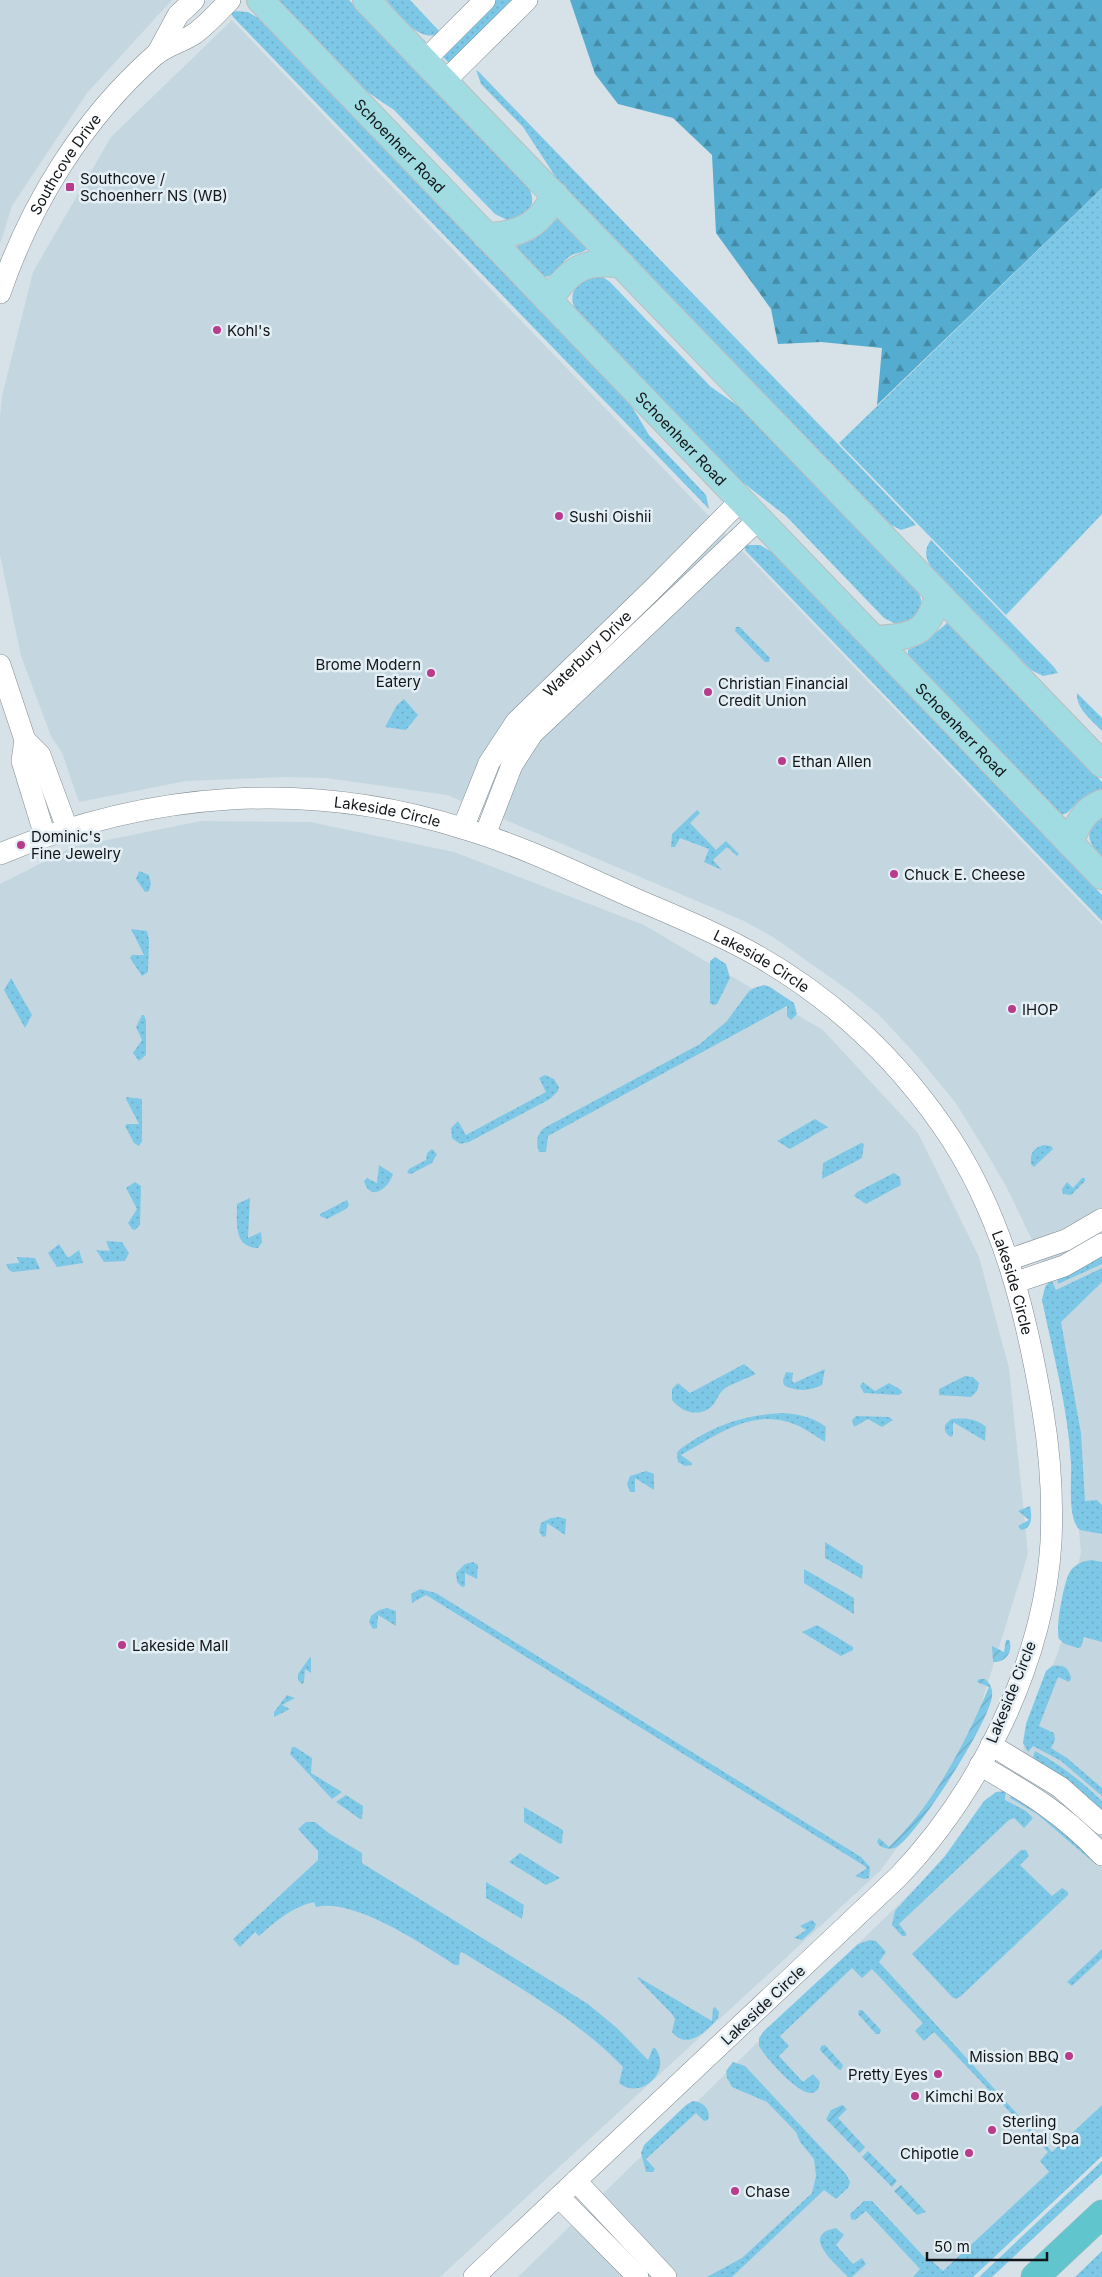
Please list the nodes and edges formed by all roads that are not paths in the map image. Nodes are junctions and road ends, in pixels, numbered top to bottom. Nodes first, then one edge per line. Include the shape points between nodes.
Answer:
1 (194, 0) edge
2 (230, 0) edge
3 (260, 0) edge
4 (366, 0) edge
5 (485, 0) edge
6 (527, 0) edge
7 (157, 54) junction
8 (424, 60) junction
9 (445, 81) junction
10 (555, 195) junction
11 (486, 236) junction
12 (622, 265) junction
13 (0, 293) edge
14 (548, 300) junction
15 (741, 500) junction
16 (759, 518) junction
17 (938, 594) junction
18 (875, 639) junction
19 (0, 665) edge
20 (25, 740) junction
21 (1102, 764) edge
22 (1102, 803) edge
23 (68, 828) junction
24 (463, 828) junction
25 (485, 835) junction
26 (45, 836) junction
27 (1070, 843) junction
28 (0, 854) edge
29 (1102, 876) edge
30 (1102, 1219) edge
31 (1102, 1244) edge
32 (1008, 1260) junction
33 (1016, 1282) junction
34 (991, 1745) junction
35 (980, 1765) junction
36 (1102, 1824) edge
37 (1102, 1856) edge
38 (576, 2181) junction
39 (559, 2198) junction
40 (1102, 2214) edge
41 (474, 2277) edge
42 (638, 2277) edge
43 (666, 2277) edge
44 (1035, 2277) edge

1 - 7 street, Southcove Drive via 178,15
2 - 7 street, Southcove Drive via 195,34
3 - 11 main road, Schoenherr Road
4 - 8 main road
5 - 8 street
6 - 9 street
7 - 13 street, Southcove Drive via 110,101 66,160 23,234
8 - 9 main road
9 - 10 main road
10 - 11 main road via 545,211 526,229 503,236
10 - 12 main road
11 - 14 main road, Schoenherr Road
12 - 14 main road via 604,262 582,266 565,279
12 - 17 main road
14 - 15 main road, Schoenherr Road
15 - 16 main road, Schoenherr Road
15 - 24 street, Waterbury Drive via 516,722 489,763
16 - 18 main road, Schoenherr Road
16 - 25 street, Waterbury Drive via 532,734 512,765
17 - 18 main road via 932,615 920,631 899,638
17 - 21 main road
18 - 27 main road, Schoenherr Road
19 - 20 street
20 - 23 street via 40,755
20 - 26 street via 22,761
22 - 27 main road via 1082,817
23 - 24 street, Lakeside Circle via 161,806 275,798 374,807
23 - 26 street, Lakeside Circle
24 - 25 street, Lakeside Circle
25 - 32 street, Lakeside Circle via 588,877 748,950 786,973 860,1029 892,1062 940,1122 976,1182
26 - 28 street, Lakeside Circle
27 - 29 main road, Schoenherr Road
30 - 32 street via 1066,1240
31 - 33 street via 1064,1266
32 - 33 street, Lakeside Circle
33 - 34 street, Lakeside Circle via 1033,1354 1049,1449 1050,1544 1032,1646
34 - 35 street, Lakeside Circle
34 - 36 street via 1048,1779
35 - 37 street via 1046,1805 1074,1826
35 - 38 street, Lakeside Circle via 955,1808 899,1876
38 - 39 street, Lakeside Circle
38 - 43 street
39 - 41 street, Lakeside Circle
39 - 42 street
40 - 44 highway

